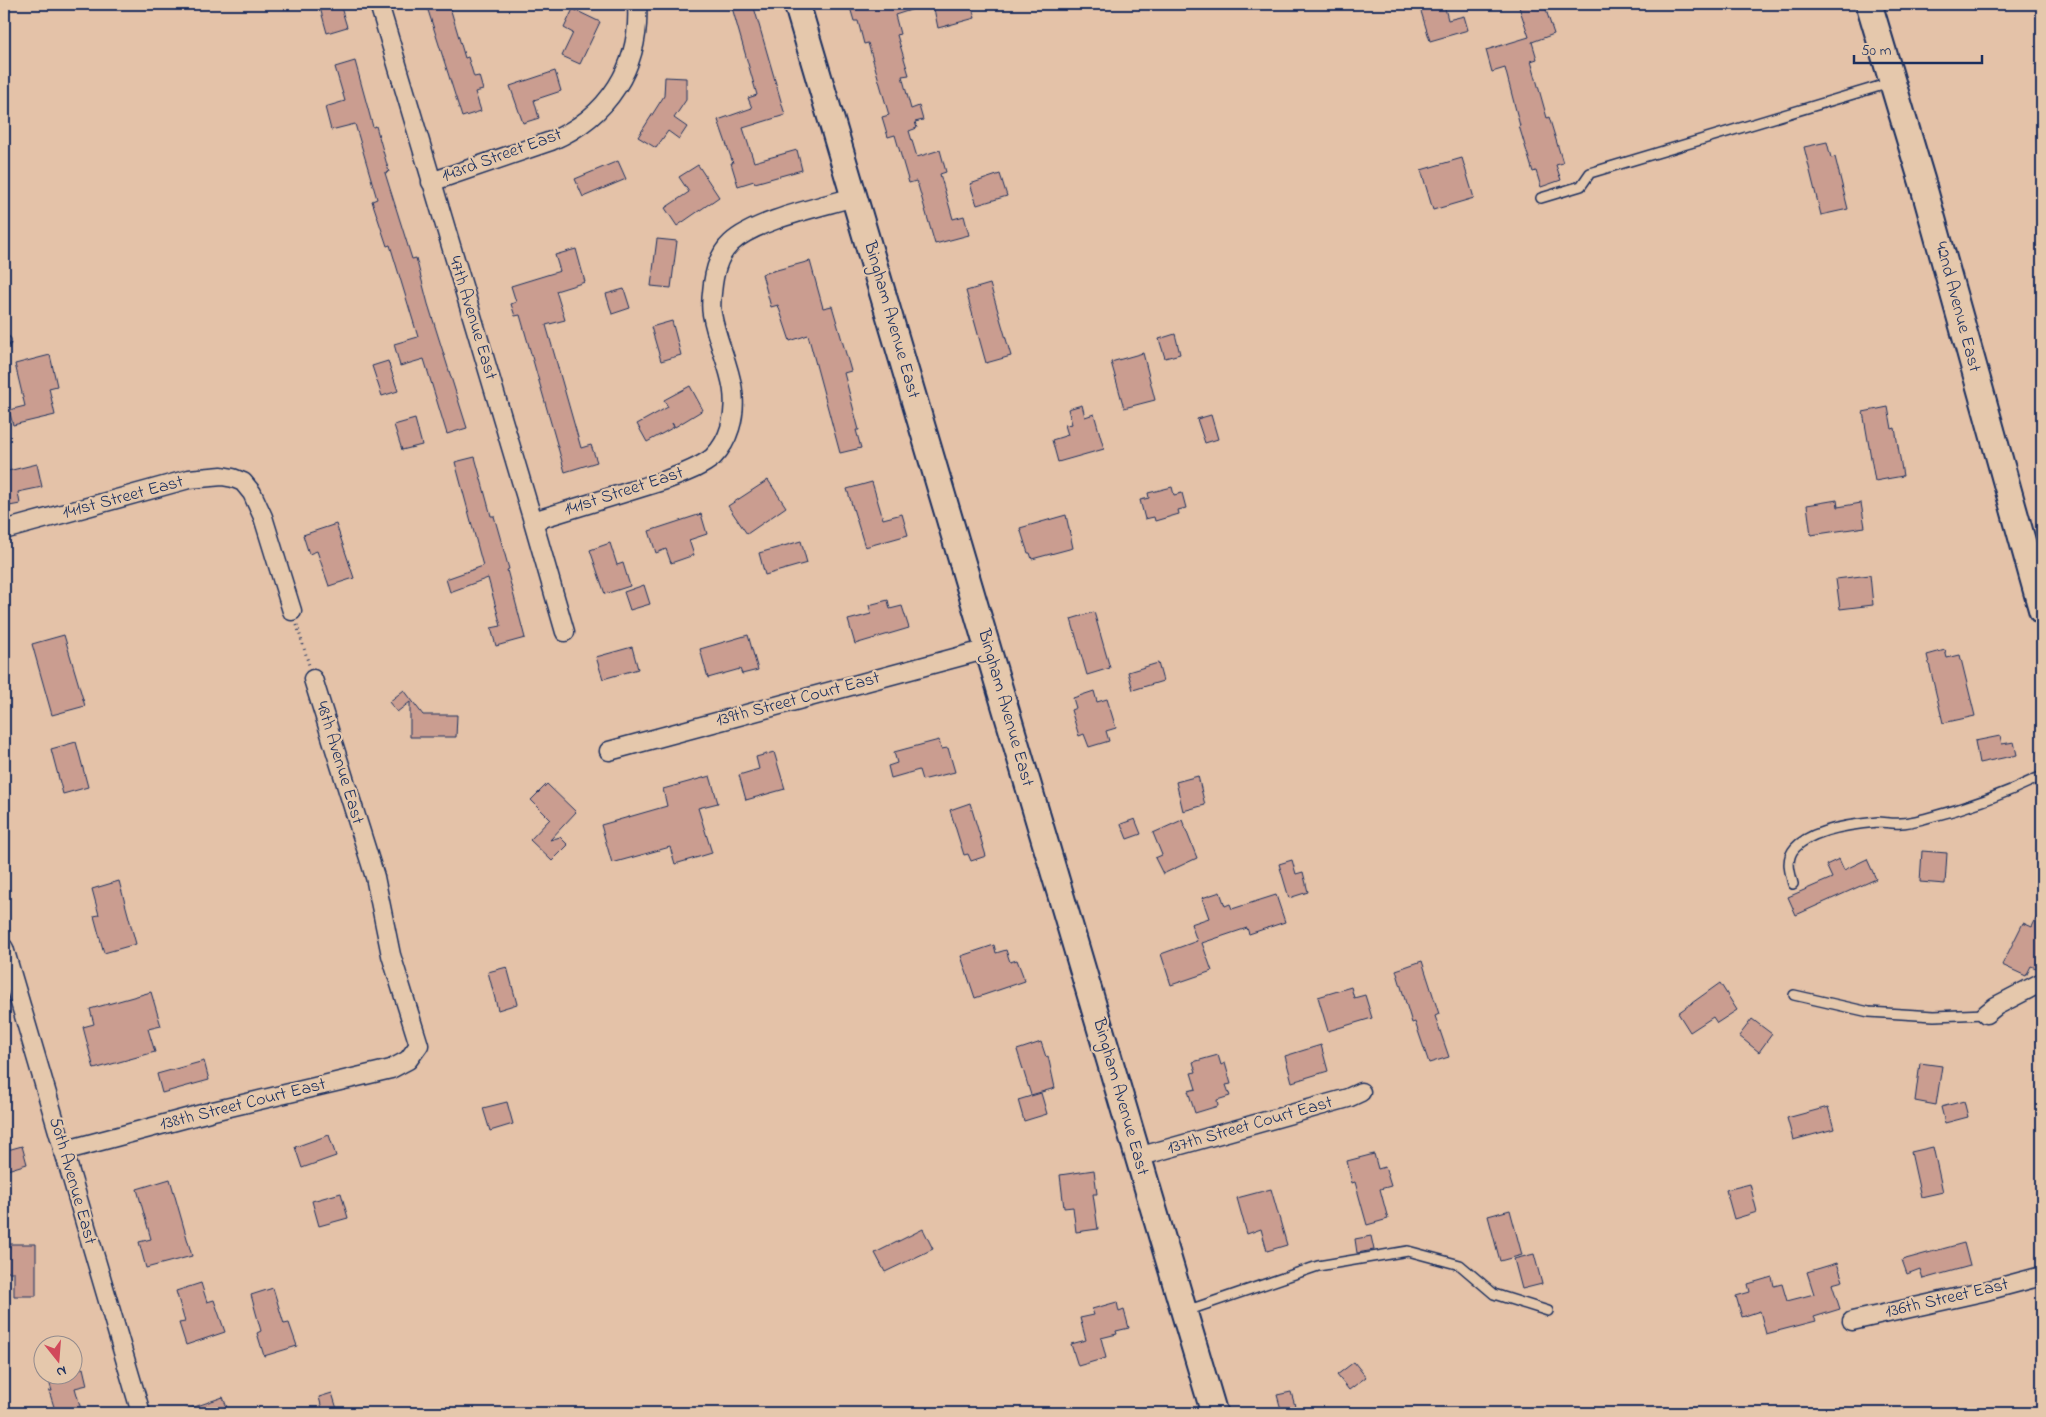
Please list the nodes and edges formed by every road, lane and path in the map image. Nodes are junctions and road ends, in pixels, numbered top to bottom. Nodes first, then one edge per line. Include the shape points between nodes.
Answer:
1 (378, 4) edge
2 (638, 4) edge
3 (797, 4) edge
4 (1869, 4) edge
5 (1893, 82) junction
6 (431, 182) junction
7 (854, 197) junction
8 (1541, 198) dead end
9 (533, 521) junction
10 (4, 530) edge
11 (292, 611) joint
12 (2042, 611) edge
13 (565, 632) dead end
14 (988, 649) junction
15 (313, 680) joint
16 (609, 751) dead end
17 (2042, 776) edge
18 (1794, 884) dead end
19 (4, 948) edge
20 (2042, 982) edge
21 (1794, 996) dead end
22 (1986, 1014) joint
23 (416, 1049) joint
24 (1362, 1092) dead end
25 (63, 1151) junction
26 (1138, 1157) junction
27 (2042, 1276) edge
28 (1548, 1311) dead end
29 (1184, 1312) junction
30 (1852, 1321) dead end
31 (141, 1413) edge
32 (1214, 1413) edge

1 - 6 street, 47th Avenue East
2 - 6 street, 143rd Street East via 637,34 629,67 603,105 592,115 567,134
3 - 7 street, Bingham Avenue East
4 - 5 street, 42nd Avenue East
5 - 8 lane via 1590,173 1581,186
5 - 12 street, 42nd Avenue East
6 - 9 street, 47th Avenue East
7 - 9 street, 141st Street East via 768,222 732,241 717,264 712,313 735,403 727,436 713,456 666,480
7 - 14 street, Bingham Avenue East
9 - 13 street, 47th Avenue East
10 - 11 street, 141st Street East via 188,479 222,476 243,482 252,493 263,517
11 - 15 path, 48th Avenue East
14 - 16 street, 139th Street Court East
14 - 26 street, Bingham Avenue East
15 - 23 street, 48th Avenue East via 374,877 391,955 419,1045
17 - 18 lane via 1995,797 1926,818 1901,823 1857,824 1819,834 1804,841 1790,856 1789,870
19 - 25 street, 50th Avenue East
20 - 22 street
21 - 22 lane via 1869,1012 1934,1016
23 - 25 street, 138th Street Court East via 408,1060 391,1069
24 - 26 street, 137th Street Court East
25 - 31 street, 50th Avenue East
26 - 29 street, Bingham Avenue East
27 - 30 street, 136th Street East
28 - 29 lane via 1494,1294 1460,1265 1408,1251 1318,1266
29 - 32 street, Bingham Avenue East

